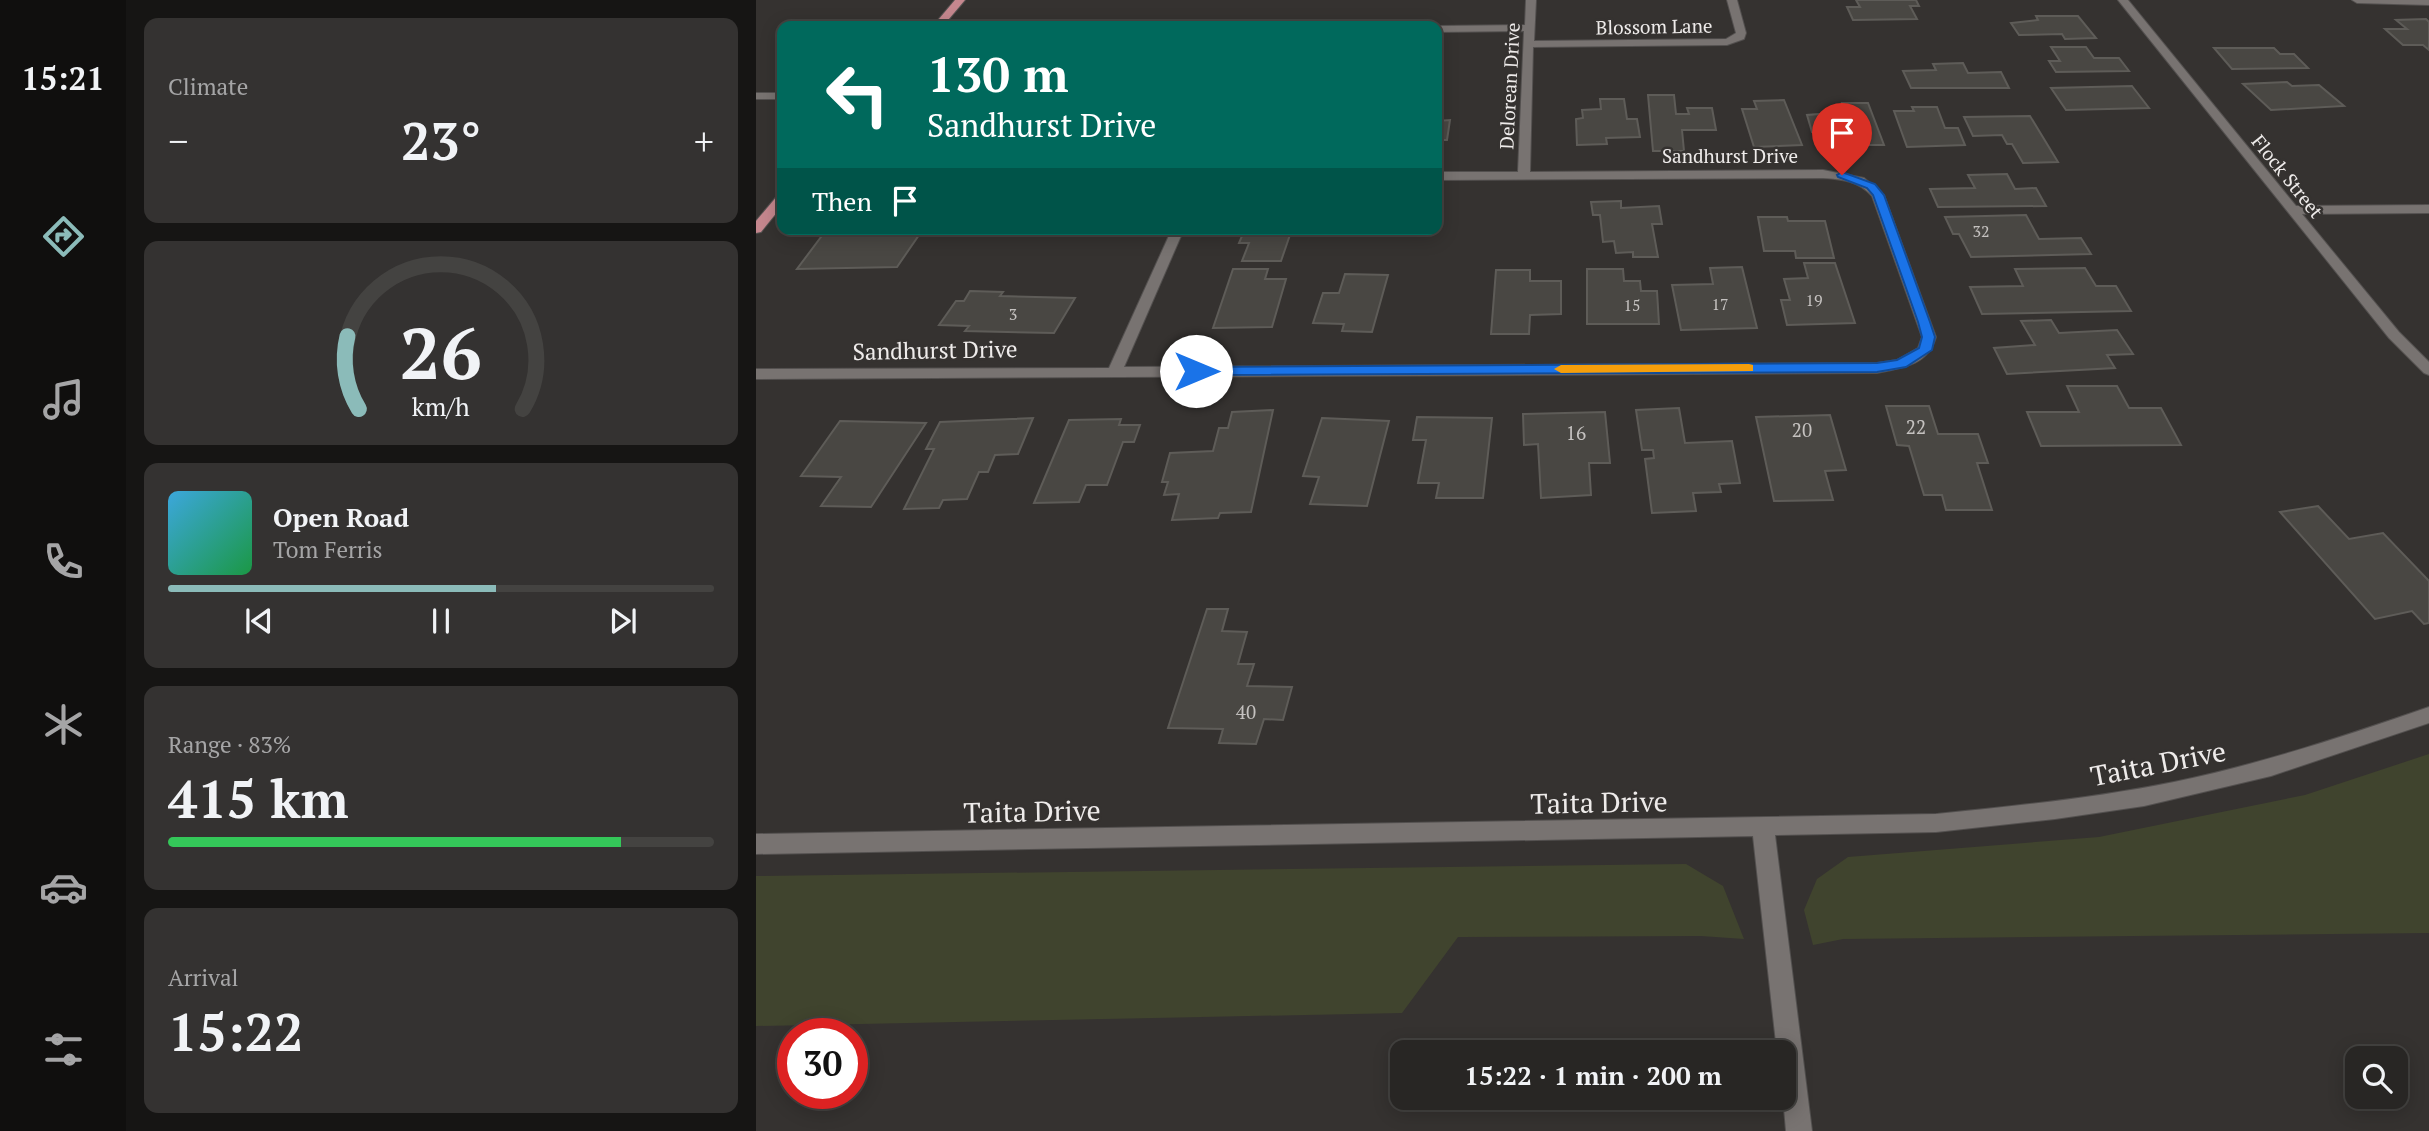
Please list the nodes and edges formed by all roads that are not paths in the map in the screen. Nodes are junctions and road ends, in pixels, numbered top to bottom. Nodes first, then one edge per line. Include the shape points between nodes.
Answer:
1 (960, 0) edge
2 (1531, 0) edge
3 (1732, 0) edge
4 (2123, 0) edge
5 (2357, 0) edge
6 (2429, 2) edge
7 (942, 21) edge
8 (1529, 28) junction
9 (1442, 29) edge
10 (1529, 44) junction
11 (756, 96) edge
12 (777, 96) edge
13 (1524, 175) junction
14 (1442, 176) edge
15 (777, 204) edge
16 (2429, 209) edge
17 (2291, 210) junction
18 (756, 229) edge
19 (1175, 235) edge
20 (2429, 370) edge
21 (1115, 371) junction
22 (756, 374) edge
23 (2429, 715) edge
24 (1763, 827) junction
25 (756, 844) edge
26 (1798, 1131) edge

1 - 7 main road
2 - 8 street, Delorean Drive
3 - 10 street, Blossom Lane via 1741,33 1727,42
4 - 17 street, Flock Street
5 - 6 street
8 - 9 street
8 - 10 street, Delorean Drive
10 - 13 street, Delorean Drive
11 - 12 street
13 - 14 street, Sandhurst Drive
13 - 21 street, Sandhurst Drive via 1823,174 1857,179 1878,195 1924,322 1925,350 1901,364 1877,368
15 - 18 main road
16 - 17 street
17 - 20 street, Flock Street via 2394,335
19 - 21 street
21 - 22 street, Sandhurst Drive
23 - 24 street, Taita Drive via 2356,742 2174,791 1936,823
24 - 25 street, Taita Drive
24 - 26 street

